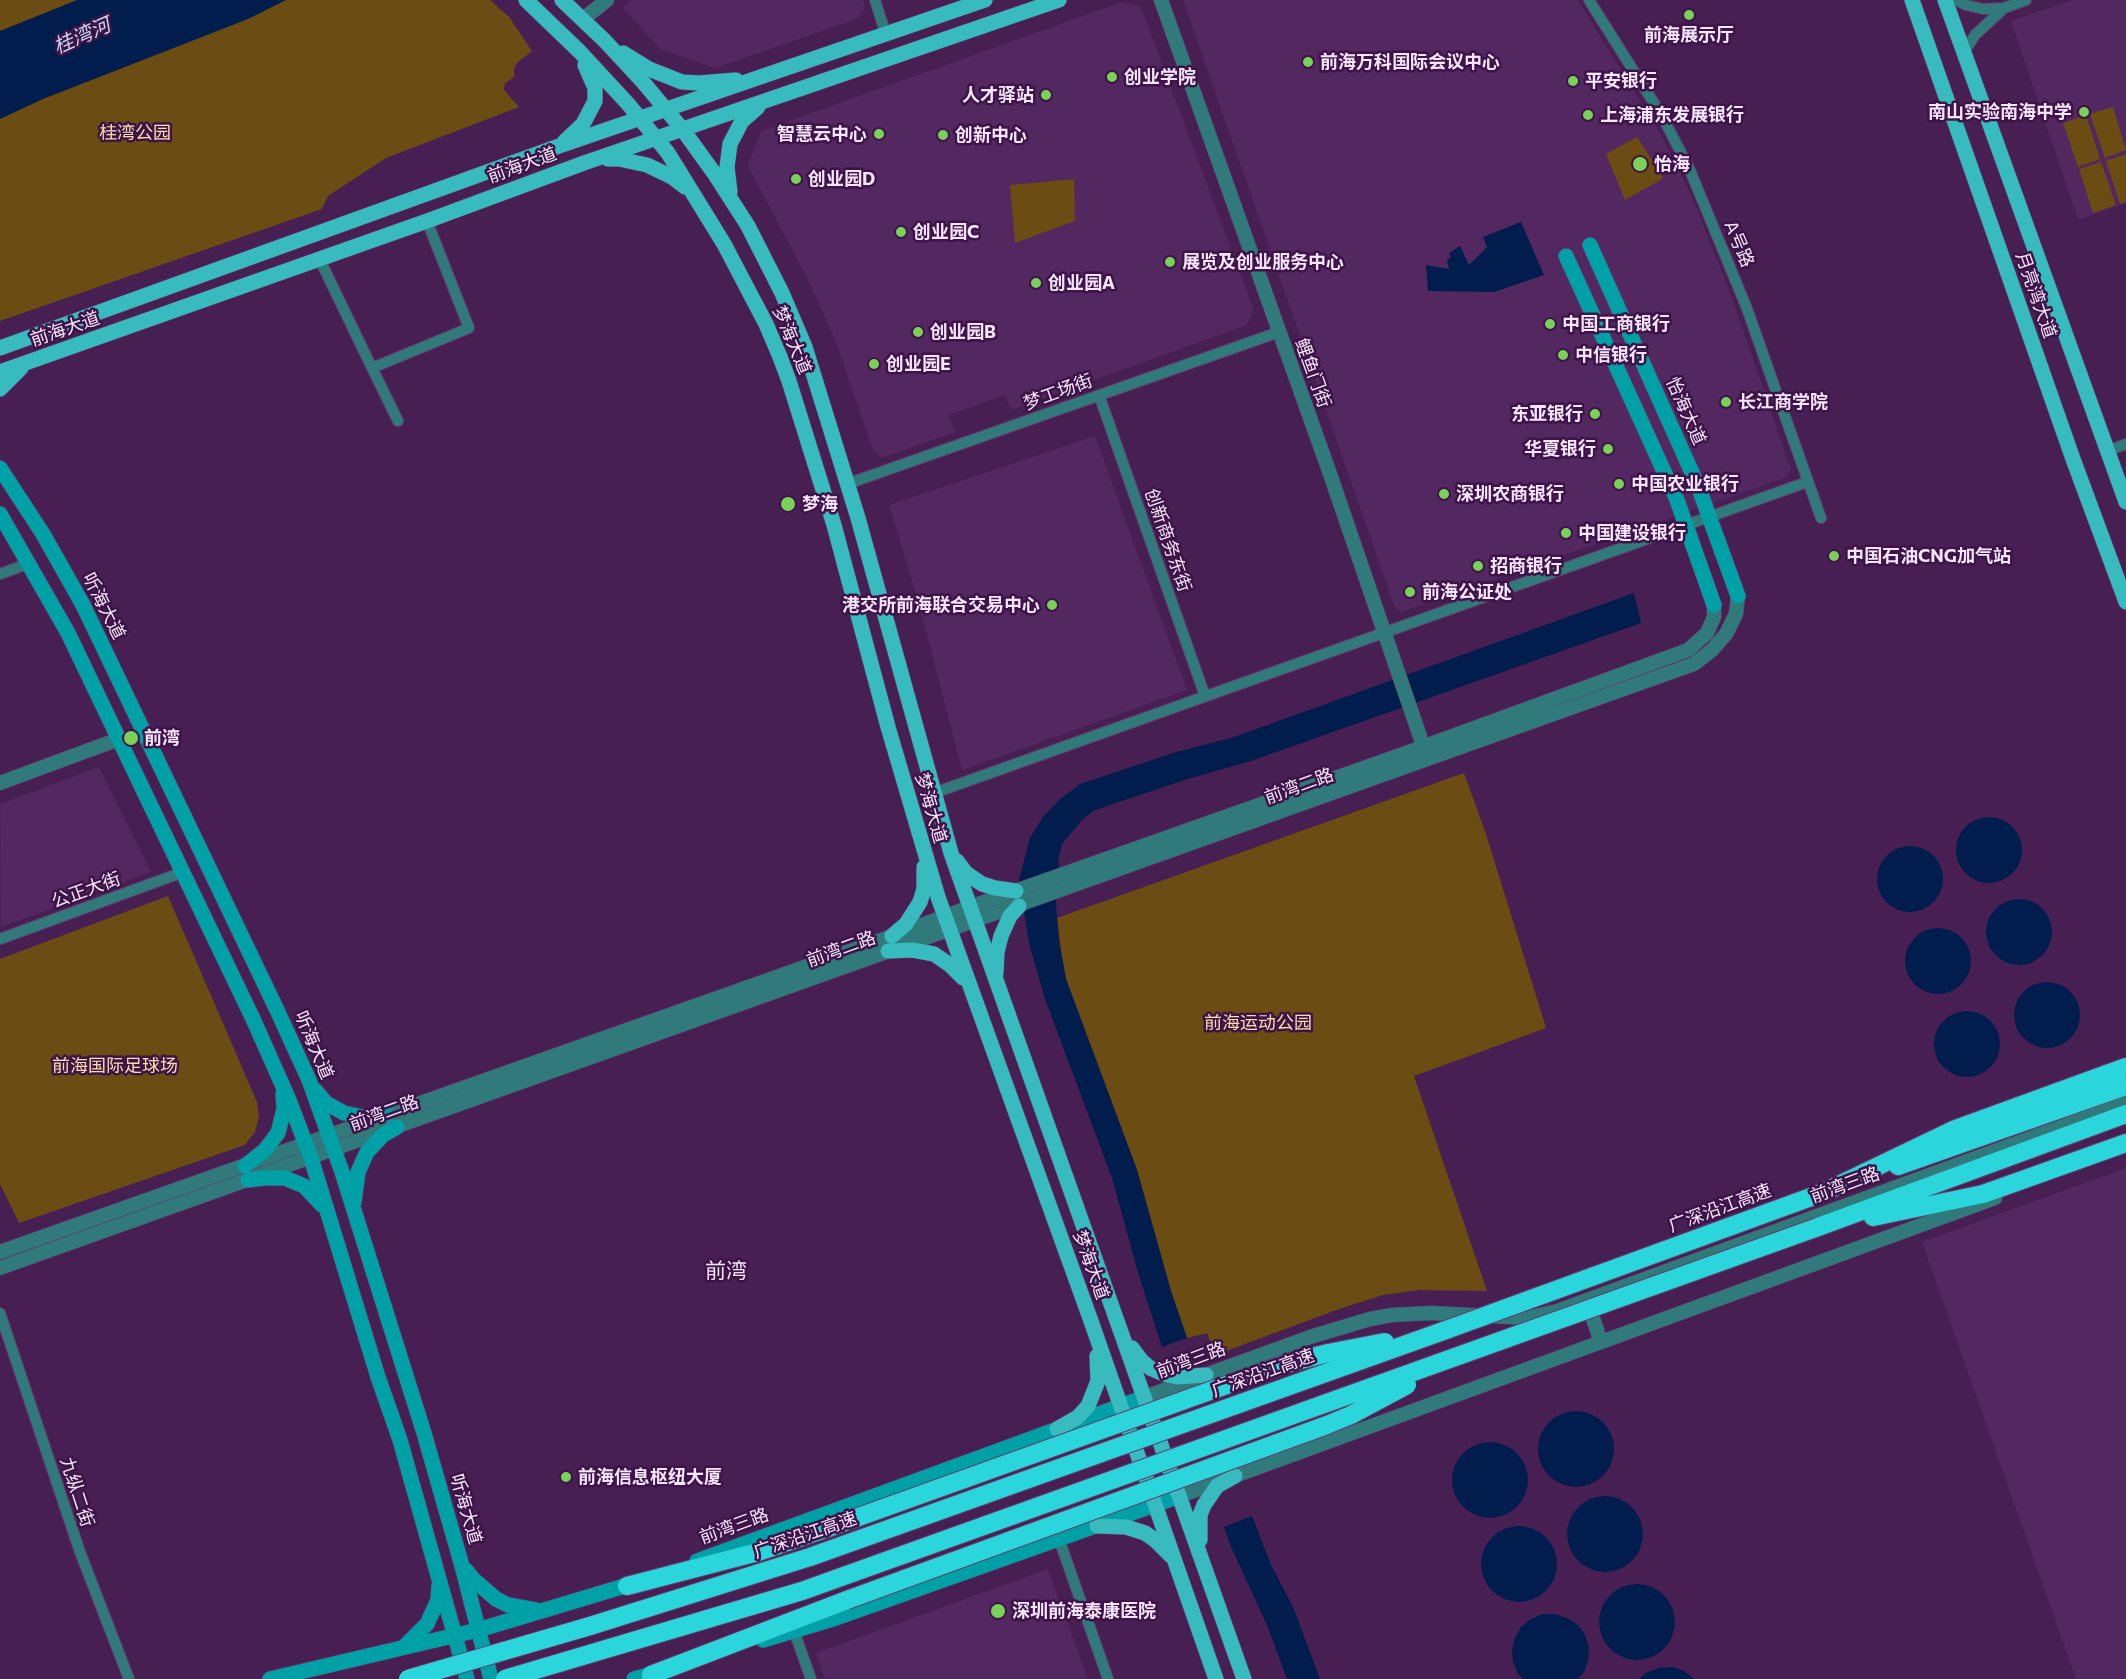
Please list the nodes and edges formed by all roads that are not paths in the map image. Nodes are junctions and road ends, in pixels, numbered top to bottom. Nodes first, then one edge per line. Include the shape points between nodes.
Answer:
1 (526, 0) edge
2 (561, 0) edge
3 (607, 0) edge
4 (875, 0) edge
5 (985, 0) edge
6 (1059, 0) edge
7 (1161, 0) edge
8 (1589, 0) edge
9 (1912, 0) edge
10 (1945, 0) edge
11 (1956, 0) edge
12 (2026, 0) edge
13 (2004, 8) junction
14 (583, 19) junction
15 (886, 35) junction
16 (567, 41) junction
17 (605, 41) junction
18 (1964, 52) junction
19 (757, 78) junction
20 (767, 100) junction
21 (666, 110) junction
22 (640, 118) junction
23 (683, 130) junction
24 (657, 139) junction
25 (559, 146) junction
26 (584, 163) junction
27 (695, 195) junction
28 (731, 198) junction
29 (427, 221) junction
30 (1590, 245) dead end
31 (1566, 256) dead end
32 (320, 258) junction
33 (1279, 332) junction
34 (0, 348) edge
35 (29, 362) junction
36 (372, 368) junction
37 (0, 372) edge
38 (0, 389) edge
39 (1099, 395) junction
40 (398, 421) dead end
41 (2126, 444) edge
42 (2108, 450) junction
43 (0, 468) edge
44 (1807, 482) junction
45 (847, 484) junction
46 (2126, 502) edge
47 (0, 514) edge
48 (1710, 517) junction
49 (1821, 518) dead end
50 (1687, 525) junction
51 (30, 563) junction
52 (0, 574) edge
53 (1738, 596) joint
54 (2126, 602) edge
55 (1714, 605) joint
56 (1383, 633) junction
57 (1205, 696) junction
58 (119, 739) junction
59 (1425, 753) junction
60 (0, 783) edge
61 (934, 793) junction
62 (922, 849) junction
63 (951, 853) junction
64 (183, 872) junction
65 (1018, 898) junction
66 (972, 914) junction
67 (947, 923) junction
68 (0, 939) edge
69 (890, 944) junction
70 (969, 986) junction
71 (999, 991) junction
72 (2126, 1067) edge
73 (309, 1080) junction
74 (2126, 1086) edge
75 (283, 1088) junction
76 (2126, 1103) edge
77 (2126, 1114) edge
78 (387, 1115) junction
79 (397, 1127) junction
80 (332, 1143) junction
81 (2126, 1143) edge
82 (2126, 1150) edge
83 (308, 1151) junction
84 (247, 1173) junction
85 (1822, 1193) junction
86 (353, 1208) junction
87 (328, 1213) junction
88 (1818, 1227) junction
89 (0, 1252) edge
90 (0, 1268) edge
91 (1586, 1300) junction
92 (0, 1313) edge
93 (1090, 1321) junction
94 (1446, 1330) junction
95 (1123, 1335) junction
96 (1601, 1342) junction
97 (1464, 1355) junction
98 (1206, 1375) junction
99 (1145, 1397) junction
100 (1120, 1406) junction
101 (1057, 1429) junction
102 (1235, 1476) junction
103 (1180, 1496) junction
104 (1155, 1505) junction
105 (1097, 1526) junction
106 (1059, 1539) junction
107 (1202, 1558) junction
108 (1176, 1562) junction
109 (462, 1566) junction
110 (438, 1577) junction
111 (627, 1586) junction
112 (546, 1611) junction
113 (478, 1629) junction
114 (794, 1631) junction
115 (455, 1636) junction
116 (401, 1649) junction
117 (642, 1677) edge
118 (129, 1679) edge
119 (270, 1679) edge
120 (408, 1679) edge
121 (467, 1679) edge
122 (491, 1679) edge
123 (505, 1679) edge
124 (811, 1679) edge
125 (1108, 1679) edge
126 (1216, 1679) edge
127 (1244, 1679) edge

1 - 16 main road, 梦海大道
2 - 14 main road, 梦海大道
3 - 14 street
4 - 15 street
5 - 15 main road, 前海大道
6 - 20 main road, 前海大道
7 - 33 street, 鲤鱼门街
8 - 44 street, A号路 via 1662,116 1689,168 1746,306
9 - 54 main road, 月亮湾大道
10 - 18 main road, 月亮湾大道
11 - 13 street via 1983,9
12 - 13 street
13 - 18 street via 1975,35
14 - 17 main road, 梦海大道
15 - 19 main road, 前海大道
16 - 22 main road, 梦海大道
16 - 25 main road via 591,75 595,101 583,124
17 - 19 main road via 649,69 682,82
17 - 21 main road, 梦海大道
18 - 42 main road, 月亮湾大道
19 - 21 main road, 前海大道
20 - 23 main road, 前海大道
20 - 28 main road via 742,121 729,144 726,167
21 - 22 main road, 前海大道
21 - 23 main road, 梦海大道
22 - 24 main road, 梦海大道
22 - 25 main road, 前海大道
23 - 24 main road, 前海大道
23 - 28 main road, 梦海大道
24 - 26 main road, 前海大道
24 - 27 main road, 梦海大道
25 - 34 main road, 前海大道
26 - 27 main road via 607,159 634,162 672,177
26 - 29 main road, 前海大道
27 - 62 main road, 梦海大道 via 766,324 789,381 834,525
28 - 45 main road, 梦海大道 via 805,347
29 - 32 main road, 前海大道
29 - 36 street via 469,328
30 - 48 main road, 怡海大道
31 - 50 main road
32 - 35 main road, 前海大道
32 - 36 street
33 - 39 street, 梦工场街
33 - 56 street, 鲤鱼门街
35 - 37 main road, 前海大道
35 - 38 main road
36 - 40 street
39 - 45 street, 梦工场街
39 - 57 street, 创新商务东街
41 - 42 street
42 - 46 main road, 月亮湾大道
43 - 73 main road, 听海大道 via 83,605
44 - 48 street
44 - 49 street, A号路
45 - 61 main road, 梦海大道
47 - 51 main road
48 - 50 street
48 - 53 main road, 怡海大道
50 - 55 main road
50 - 56 street
51 - 52 street
51 - 58 main road
53 - 59 street, 前湾二路 via 1736,614 1726,634 1694,664
55 - 59 street, 前湾二路 via 1707,633 1688,650
56 - 57 street
56 - 59 street, 鲤鱼门街
57 - 61 street
58 - 60 street
58 - 64 main road
59 - 65 street, 前湾二路 via 1062,875
59 - 65 street, 前湾二路 via 1064,890
61 - 63 main road, 梦海大道
62 - 67 main road, 梦海大道
62 - 69 main road via 925,876 920,902
63 - 65 main road via 966,873 982,884
63 - 66 main road, 梦海大道
64 - 68 street, 公正大街
64 - 75 main road
65 - 66 street, 前湾二路
65 - 71 main road via 999,940
66 - 67 street, 前湾二路
66 - 71 main road, 梦海大道
67 - 69 street, 前湾二路
67 - 70 main road, 梦海大道
69 - 70 main road via 934,954
69 - 78 street, 前湾二路
69 - 79 street, 前湾二路
70 - 93 main road, 梦海大道
71 - 95 main road, 梦海大道
72 - 85 highway via 1953,1130
73 - 78 main road via 326,1103 344,1113 363,1117
73 - 80 main road, 听海大道
74 - 85 highway, 广深沿江高速
75 - 83 main road
75 - 84 main road via 284,1109 278,1133
76 - 91 street, 前湾三路
77 - 88 highway
78 - 80 street, 前湾二路
79 - 80 street, 前湾二路
79 - 86 main road via 374,1143 361,1161
80 - 83 street, 前湾二路
80 - 86 main road, 听海大道
81 - 88 highway via 1983,1194
82 - 96 street
83 - 84 street, 前湾二路
83 - 87 main road
84 - 87 main road via 296,1182 312,1193
84 - 89 street, 前湾二路
84 - 90 street, 前湾二路
85 - 94 highway, 广深沿江高速, bridge
86 - 109 main road, 听海大道
87 - 110 main road via 400,1440
88 - 97 highway, bridge
91 - 96 street
91 - 98 street, 前湾三路 via 1528,1317 1431,1313 1381,1317
92 - 118 street, 九纵二街 via 80,1552
93 - 100 main road, 梦海大道
93 - 101 main road via 1099,1364 1098,1381 1088,1406
94 - 111 highway, bridge via 1285,1364 765,1550
94 - 120 highway, 广深沿江高速, bridge via 810,1557
95 - 98 main road via 1150,1368 1177,1377
95 - 99 main road, 梦海大道
96 - 102 street
97 - 117 highway, bridge via 1327,1425
97 - 123 highway, bridge via 802,1591
98 - 99 street, 前湾三路
99 - 100 main road, 前湾三路
99 - 103 main road, 梦海大道
100 - 101 main road, 前湾三路
100 - 104 main road, 梦海大道
101 - 111 main road, 前湾三路
102 - 103 street
102 - 107 main road via 1217,1486 1204,1505 1199,1528
103 - 104 main road
103 - 107 main road, 梦海大道
104 - 105 main road
104 - 108 main road, 梦海大道
105 - 106 main road
105 - 108 main road via 1126,1527 1145,1533
106 - 114 main road
106 - 125 street
107 - 127 main road, 梦海大道
108 - 126 main road, 梦海大道
109 - 112 main road via 496,1599 526,1610
109 - 113 main road, 听海大道
110 - 115 main road
110 - 116 main road via 440,1589 434,1611 421,1632
111 - 112 main road, 前湾三路
112 - 113 main road, 前湾三路
113 - 115 main road, 前湾三路
113 - 122 main road, 听海大道
114 - 117 main road
114 - 124 street
115 - 116 main road, 前湾三路
115 - 121 main road
116 - 119 main road, 前湾三路

